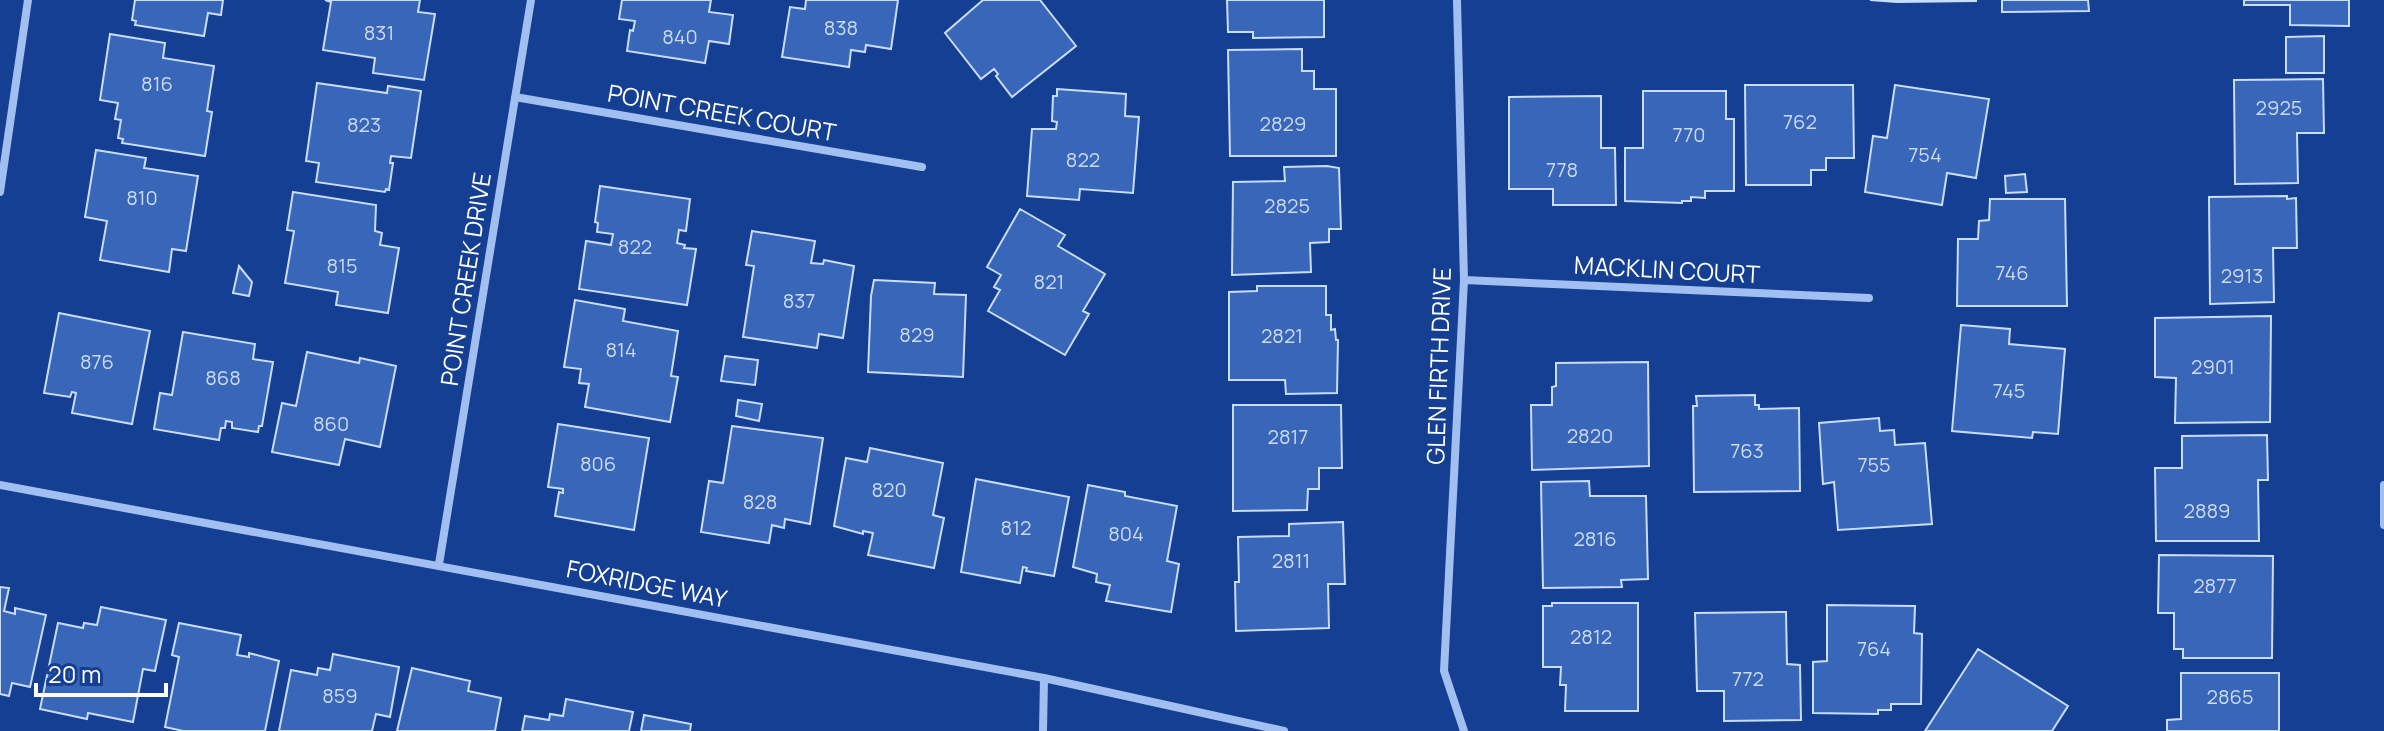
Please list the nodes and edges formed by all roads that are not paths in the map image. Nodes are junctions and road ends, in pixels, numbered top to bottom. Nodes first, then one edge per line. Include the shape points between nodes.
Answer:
1 (28, 0) edge
2 (531, 0) edge
3 (1457, 0) edge
4 (515, 97) junction
5 (922, 167) dead end
6 (0, 192) edge
7 (1464, 280) junction
8 (1869, 298) dead end
9 (0, 485) edge
10 (2384, 485) edge
11 (2384, 525) edge
12 (439, 564) junction
13 (1044, 678) junction
14 (1043, 731) edge
15 (1284, 731) edge
16 (1464, 731) edge

1 - 6 street
2 - 4 street, POINT CREEK DRIVE
3 - 7 street, GLEN FIRTH DRIVE
4 - 5 street, POINT CREEK COURT
4 - 12 street, POINT CREEK DRIVE
7 - 8 street, MACKLIN COURT
7 - 16 street, GLEN FIRTH DRIVE via 1444,671
9 - 12 street, FOXRIDGE WAY
10 - 11 street
12 - 13 street, FOXRIDGE WAY
13 - 14 street
13 - 15 street, FOXRIDGE WAY

